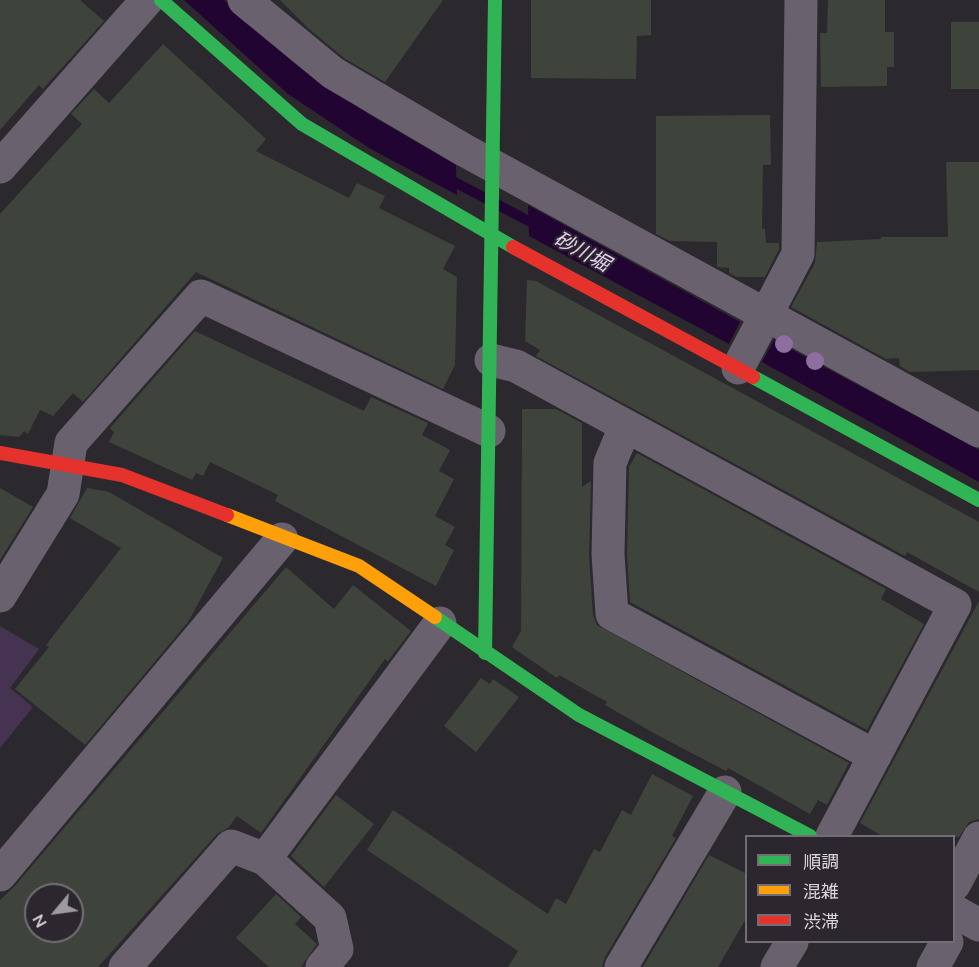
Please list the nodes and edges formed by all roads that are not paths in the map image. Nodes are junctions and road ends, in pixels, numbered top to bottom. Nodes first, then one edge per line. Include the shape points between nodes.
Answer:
1 (147, 0) edge
2 (161, 0) edge
3 (244, 0) edge
4 (495, 0) edge
5 (801, 0) edge
6 (493, 166) junction
7 (0, 167) edge
8 (493, 235) junction
9 (768, 315) junction
10 (491, 360) junction
11 (738, 368) junction
12 (625, 427) junction
13 (489, 431) junction
14 (979, 431) edge
15 (0, 453) edge
16 (69, 465) junction
17 (979, 500) edge
18 (282, 539) junction
19 (0, 596) edge
20 (440, 623) junction
21 (485, 653) junction
22 (875, 756) junction
23 (725, 792) junction
24 (806, 835) edge
25 (833, 835) edge
26 (979, 838) edge
27 (265, 859) junction
28 (0, 875) edge
29 (955, 883) edge
30 (791, 943) edge
31 (948, 943) edge
32 (125, 967) edge
33 (322, 967) edge
34 (621, 967) edge
35 (777, 967) edge
36 (933, 967) edge

1 - 7 street
2 - 8 street via 302,124
3 - 6 street via 333,73
4 - 6 street
5 - 9 street via 798,254
6 - 8 street
6 - 9 street
8 - 10 street
8 - 11 street
9 - 11 street
9 - 14 street
10 - 12 street via 516,366
10 - 13 street
11 - 17 street
12 - 22 street via 610,463 608,554 612,614
12 - 22 street via 955,605
13 - 16 street via 201,296 71,443
13 - 21 street
15 - 16 street
16 - 18 street via 122,475
16 - 19 street via 63,494
18 - 20 street via 359,566
18 - 28 street
20 - 21 street
20 - 27 street
21 - 23 street via 579,715
22 - 25 street
23 - 24 street
23 - 34 street
26 - 29 street
27 - 32 street via 231,846
27 - 33 street via 330,918 337,949
30 - 35 street
31 - 36 street

